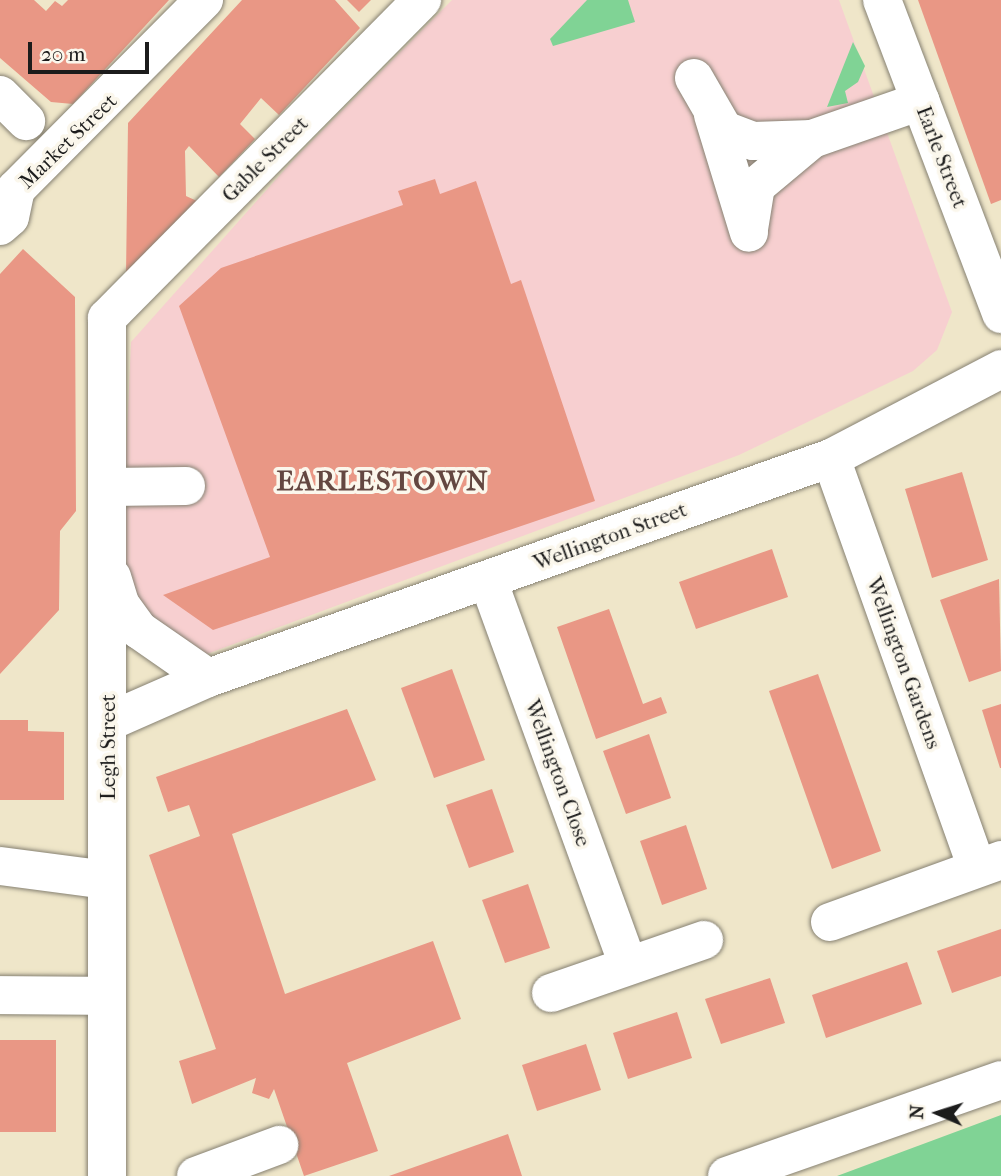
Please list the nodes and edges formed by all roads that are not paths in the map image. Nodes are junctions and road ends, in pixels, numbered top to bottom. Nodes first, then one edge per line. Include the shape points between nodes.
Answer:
1 (204, 0) edge
2 (422, 0) edge
3 (882, 0) edge
4 (694, 78) dead end
5 (921, 101) junction
6 (713, 115) junction
7 (812, 139) junction
8 (0, 226) edge
9 (1001, 314) edge
10 (107, 318) joint
11 (1001, 369) edge
12 (831, 458) junction
13 (186, 486) dead end
14 (110, 487) junction
15 (108, 564) junction
16 (488, 580) junction
17 (208, 678) junction
18 (108, 722) junction
19 (989, 864) edge
20 (0, 866) edge
21 (106, 880) junction
22 (831, 922) dead end
23 (704, 940) dead end
24 (628, 964) junction
25 (551, 993) dead end
26 (0, 995) edge
27 (105, 996) junction
28 (1001, 1080) edge
29 (279, 1145) dead end
30 (107, 1176) edge
31 (196, 1176) edge
32 (727, 1176) edge

1 - 8 street, Market Street via 16,189 10,217
2 - 10 street, Gable Street
3 - 5 street, Earle Street
4 - 6 street
5 - 7 street
5 - 9 street, Earle Street
6 - 7 street via 724,130 753,141
6 - 7 street via 749,233 756,186
10 - 14 street, Legh Street
11 - 12 street, Wellington Street
12 - 16 street, Wellington Street
12 - 19 street, Wellington Gardens
13 - 14 street
14 - 15 street, Legh Street
15 - 17 street via 120,604 139,630
15 - 18 street, Legh Street
16 - 17 street, Wellington Street
16 - 24 street, Wellington Close
17 - 18 street, Wellington Street
18 - 21 street, Legh Street
19 - 22 street, Wellington Gardens
20 - 21 street
21 - 27 street, Legh Street
23 - 24 street
24 - 25 street
26 - 27 street
27 - 30 street, Legh Street
28 - 32 street
29 - 31 street

